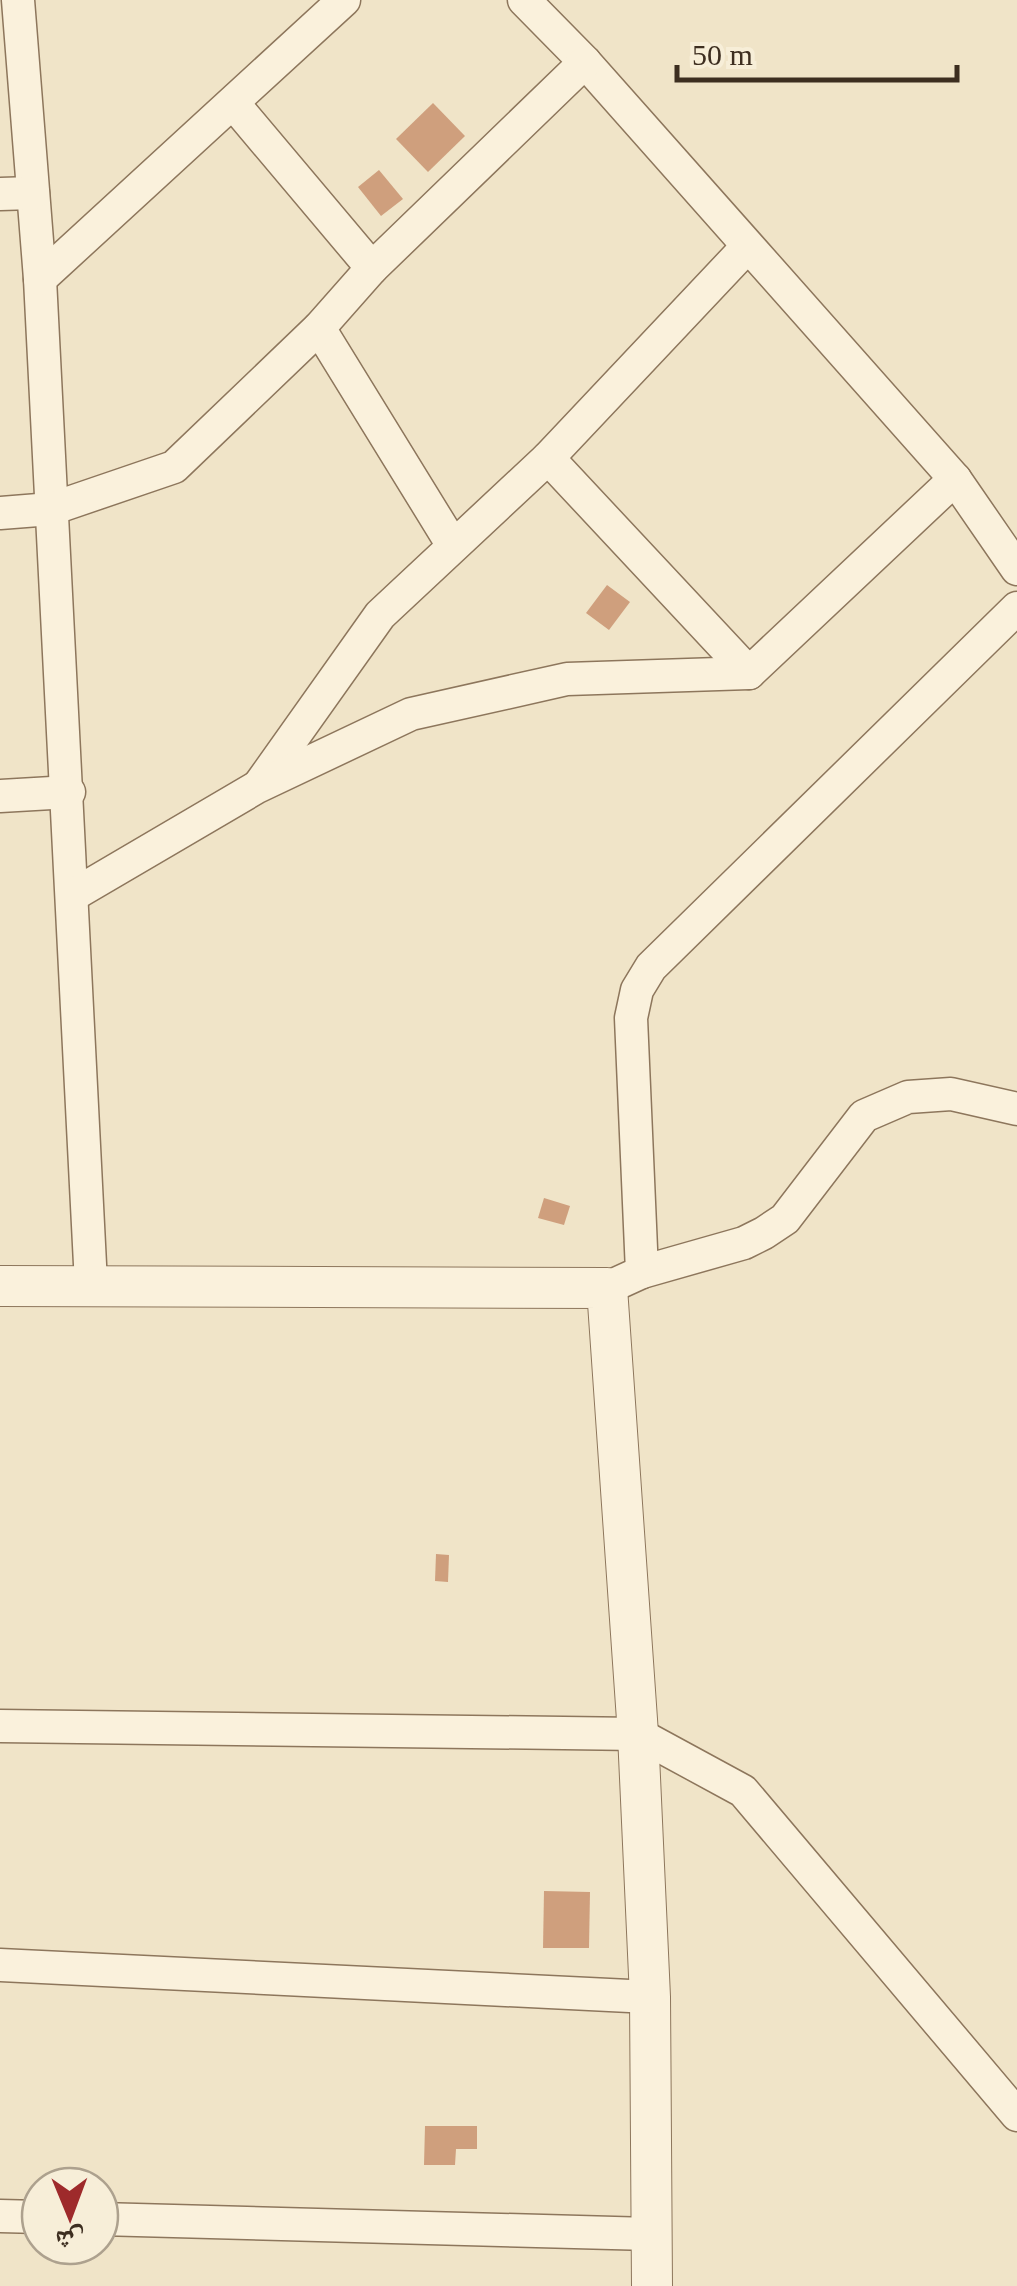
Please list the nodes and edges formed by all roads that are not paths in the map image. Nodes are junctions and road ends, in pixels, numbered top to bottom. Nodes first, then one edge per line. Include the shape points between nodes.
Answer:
1 (18, 0) edge
2 (344, 0) edge
3 (524, 0) edge
4 (585, 62) junction
5 (233, 103) junction
6 (33, 193) junction
7 (0, 194) edge
8 (747, 246) junction
9 (372, 268) junction
10 (40, 279) junction
11 (319, 328) junction
12 (548, 458) junction
13 (954, 478) junction
14 (51, 509) junction
15 (0, 513) edge
16 (452, 544) junction
17 (1017, 569) edge
18 (1017, 608) edge
19 (750, 672) junction
20 (258, 787) junction
21 (68, 792) junction
22 (0, 796) edge
23 (74, 895) junction
24 (1017, 1109) edge
25 (624, 1280) junction
26 (91, 1284) junction
27 (0, 1286) edge
28 (0, 1726) edge
29 (638, 1734) junction
30 (0, 1965) edge
31 (650, 1997) junction
32 (1017, 2115) edge
33 (120, 2220) edge
34 (650, 2234) junction
35 (652, 2286) edge

1 - 6 street
2 - 5 street
3 - 4 street
4 - 8 street
4 - 9 street
5 - 9 street
5 - 10 street
6 - 7 street
6 - 10 street
8 - 12 street
8 - 13 street
9 - 11 street
10 - 14 street
11 - 14 street via 174,468
11 - 16 street
12 - 16 street
12 - 19 street
13 - 17 street
13 - 19 street
14 - 15 street
14 - 21 street
16 - 20 street via 380,614
18 - 25 street via 651,967 636,990
19 - 20 street via 567,680 411,714
20 - 23 street
21 - 22 street
21 - 23 street
23 - 26 street
24 - 25 street via 951,1094 908,1097 864,1116 784,1219 764,1234
25 - 26 street
25 - 29 street
26 - 27 street
28 - 29 street
29 - 31 street
29 - 32 street via 744,1791
30 - 31 street
31 - 34 street
33 - 34 street
34 - 35 street

